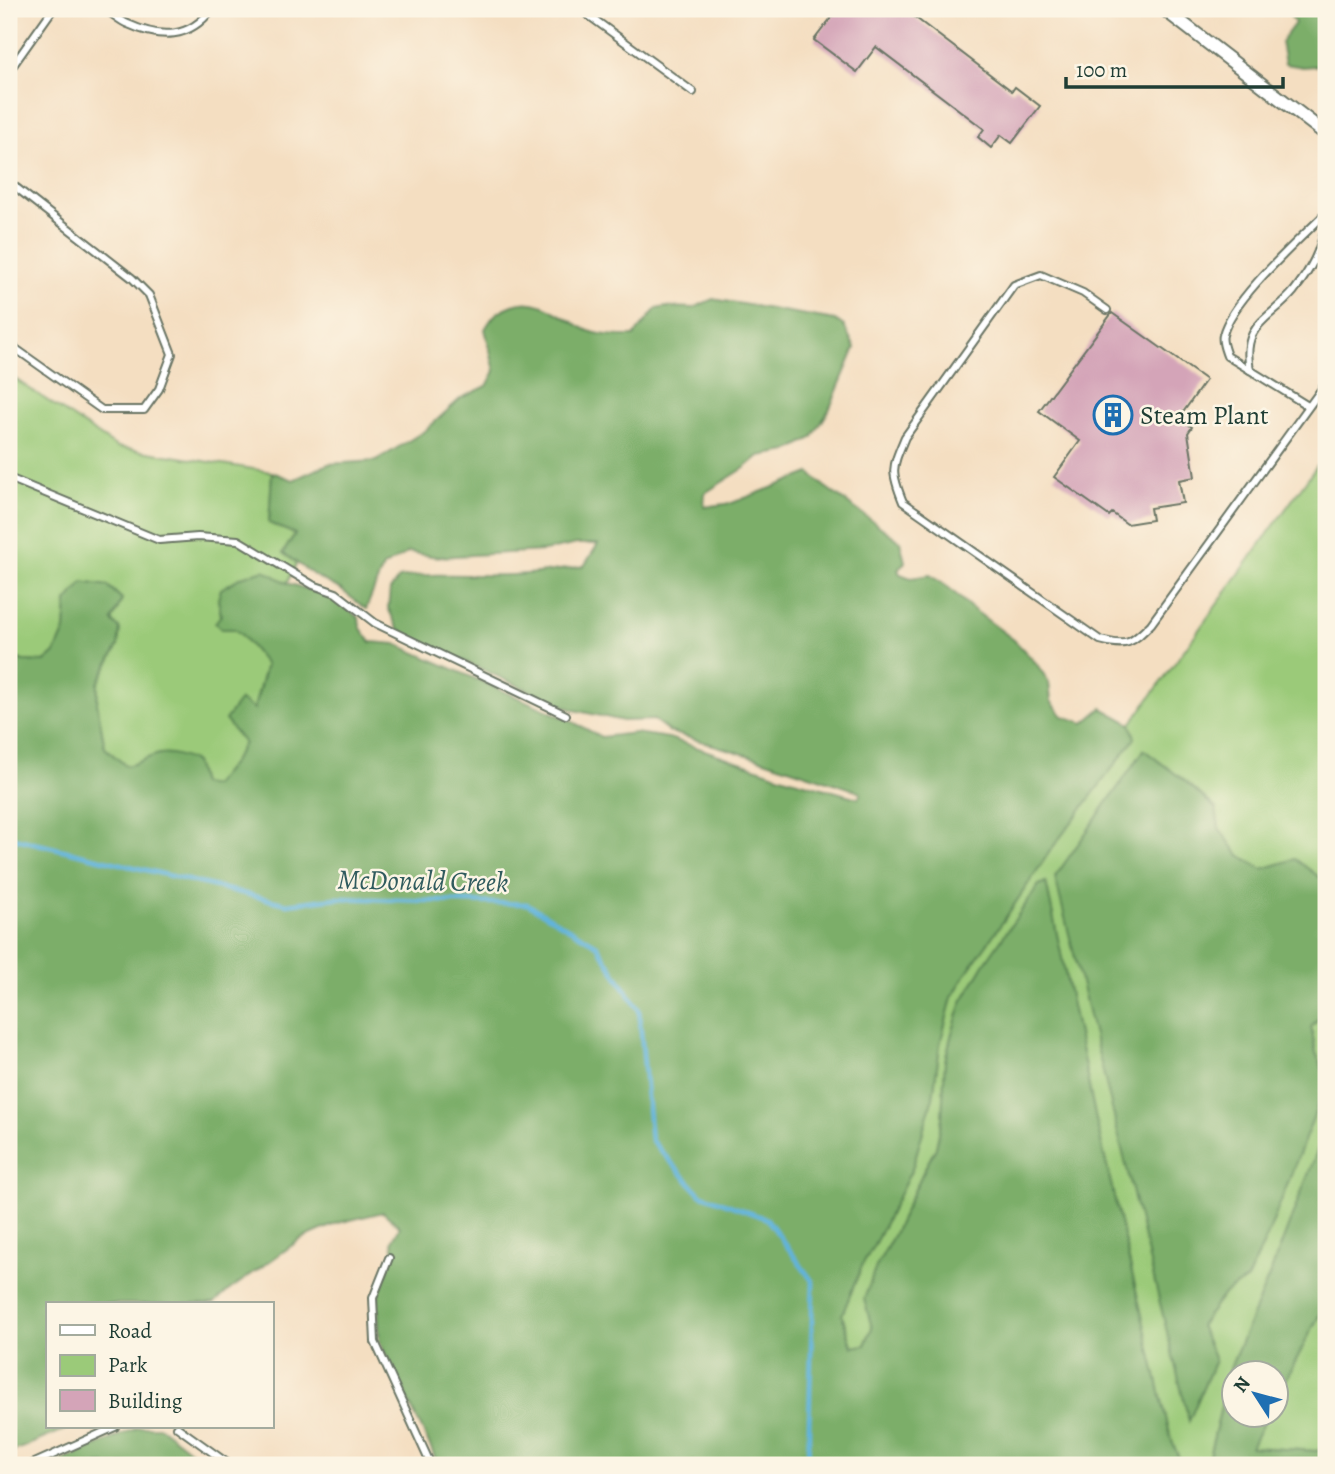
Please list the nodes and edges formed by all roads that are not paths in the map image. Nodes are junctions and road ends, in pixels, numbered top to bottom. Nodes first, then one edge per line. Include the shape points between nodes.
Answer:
1 (53, 9) edge
2 (105, 9) edge
3 (212, 9) edge
4 (580, 9) edge
5 (1164, 9) edge
6 (9, 71) edge
7 (693, 92) dead end
8 (1326, 134) edge
9 (9, 182) edge
10 (1326, 214) edge
11 (1326, 223) edge
12 (1107, 310) dead end
13 (9, 344) edge
14 (1250, 370) junction
15 (1326, 383) edge
16 (1308, 407) junction
17 (9, 478) edge
18 (9, 492) edge
19 (566, 715) dead end
20 (388, 1258) dead end
21 (113, 1428) edge
22 (178, 1428) edge
23 (30, 1465) edge
24 (230, 1465) edge
25 (431, 1465) edge

1 - 6 lane
2 - 3 lane via 126,24 172,35 190,29
4 - 7 lane
5 - 8 street
9 - 13 lane via 149,295 172,354 159,389 144,410 102,410
10 - 14 lane via 1247,293 1228,323 1222,337 1227,356
11 - 14 lane via 1309,271 1249,337
12 - 16 lane via 1083,293 1041,275 1014,285 905,437 894,463 895,481 904,502 1100,640 1118,645 1135,639 1151,624
14 - 16 lane
15 - 16 lane
17 - 18 lane
17 - 19 lane via 159,540 238,540 313,585 336,593 375,623
20 - 25 lane via 373,1298 375,1342
21 - 23 lane
22 - 24 lane

